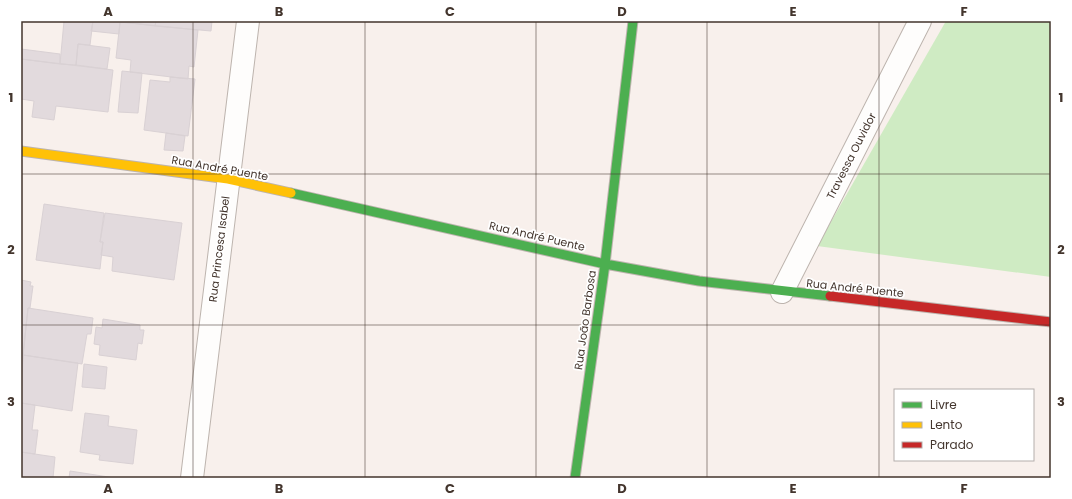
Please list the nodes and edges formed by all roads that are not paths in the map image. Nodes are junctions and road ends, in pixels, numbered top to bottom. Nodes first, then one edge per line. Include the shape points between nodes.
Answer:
1 (248, 21) edge
2 (633, 21) edge
3 (920, 21) edge
4 (21, 151) edge
5 (228, 179) junction
6 (605, 264) junction
7 (782, 292) junction
8 (1051, 322) edge
9 (192, 478) edge
10 (575, 478) edge

1 - 5 street, Rua Princesa Isabel
2 - 6 main road, Rua João Barbosa
3 - 7 street, Travessa Ouvidor
4 - 5 main road, Rua André Puente
5 - 6 main road, Rua André Puente
5 - 9 street, Rua Princesa Isabel
6 - 7 main road, Rua André Puente via 699,281
6 - 10 main road, Rua João Barbosa
7 - 8 main road, Rua André Puente

